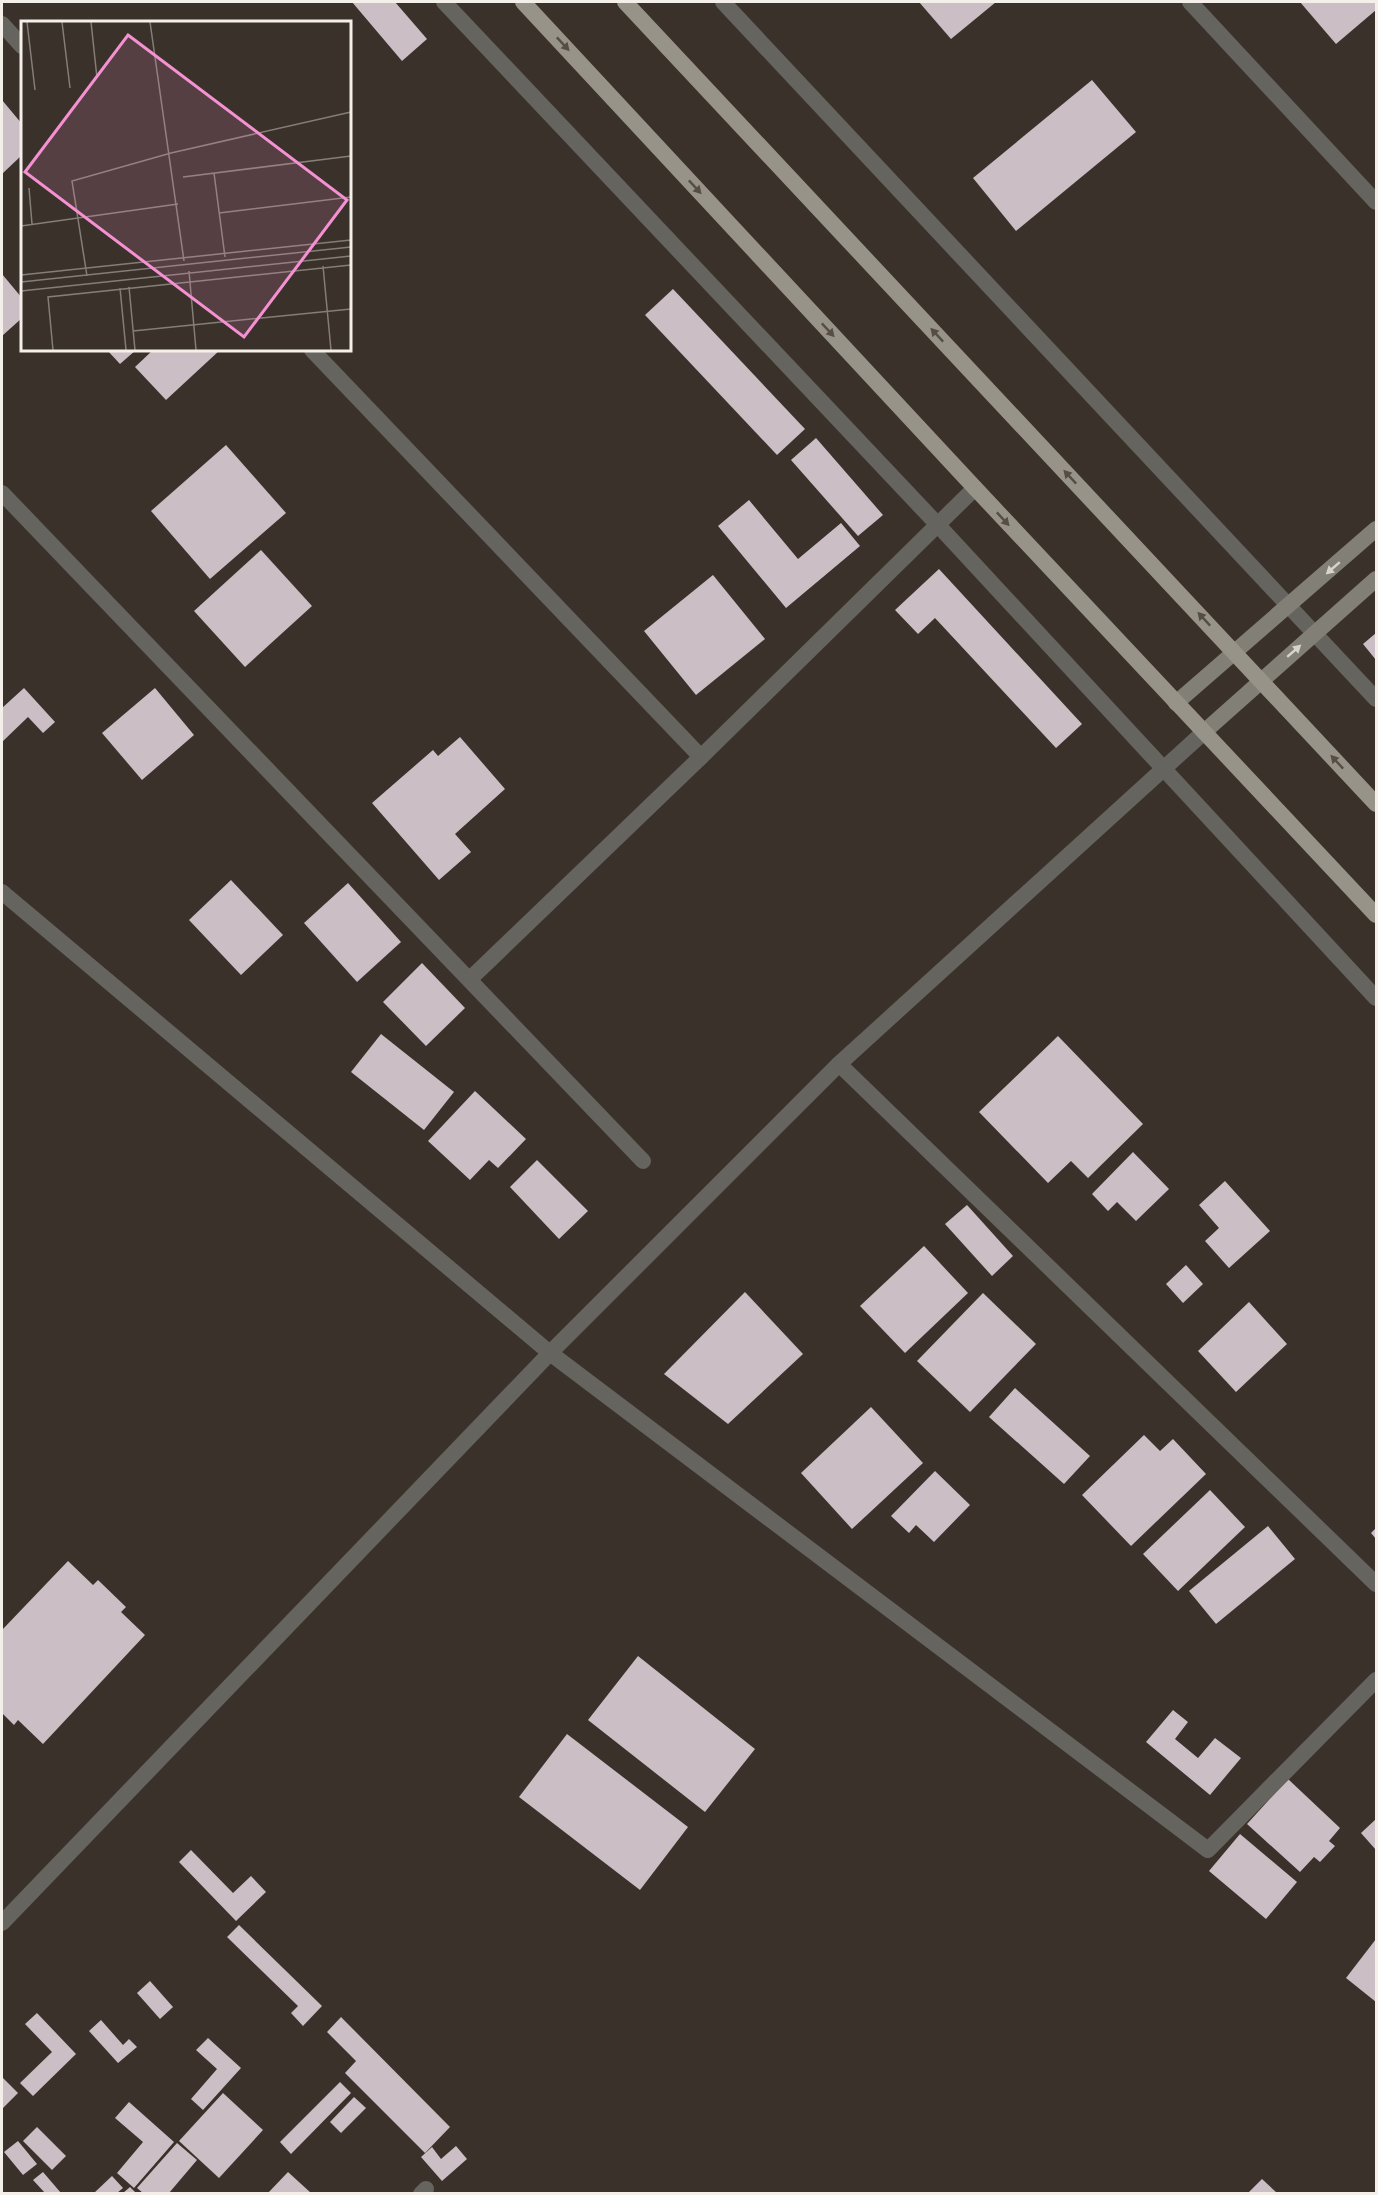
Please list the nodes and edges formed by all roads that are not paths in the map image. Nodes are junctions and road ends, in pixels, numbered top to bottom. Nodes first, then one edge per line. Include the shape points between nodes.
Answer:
1 (444, 2) edge
2 (523, 2) edge
3 (625, 2) edge
4 (723, 2) edge
5 (1190, 2) edge
6 (2, 24) edge
7 (21, 45) edge
8 (1377, 202) edge
9 (313, 351) edge
10 (975, 488) junction
11 (2, 493) edge
12 (937, 524) junction
13 (1377, 529) edge
14 (1377, 579) edge
15 (1289, 606) junction
16 (1315, 633) junction
17 (1235, 653) junction
18 (1261, 680) junction
19 (1377, 699) edge
20 (1176, 703) junction
21 (1204, 732) junction
22 (701, 757) junction
23 (1163, 768) junction
24 (1377, 804) edge
25 (2, 892) edge
26 (1377, 915) edge
27 (470, 979) junction
28 (1377, 998) edge
29 (839, 1064) junction
30 (643, 1161) dead end
31 (550, 1353) junction
32 (1377, 1584) edge
33 (1377, 1680) edge
34 (2, 1923) edge

1 - 12 street
2 -> 10 main road
17 -> 3 main road
4 - 15 street
5 - 8 street
6 - 7 street
9 - 22 street
10 - 12 street
10 -> 20 main road
11 - 27 street
12 - 22 street
12 - 23 street
13 -> 15 main road
14 - 16 main road
15 - 16 street
15 - 17 main road
18 -> 16 main road
16 - 19 street
17 - 18 main road
17 - 20 main road
18 - 21 main road
24 -> 18 main road
20 - 21 main road
21 - 23 street
21 - 26 main road
22 - 27 street
23 - 28 street
23 - 29 street
25 - 31 street
27 - 30 street
29 - 31 street
29 - 32 street
31 - 33 street via 1208,1850
31 - 34 street

